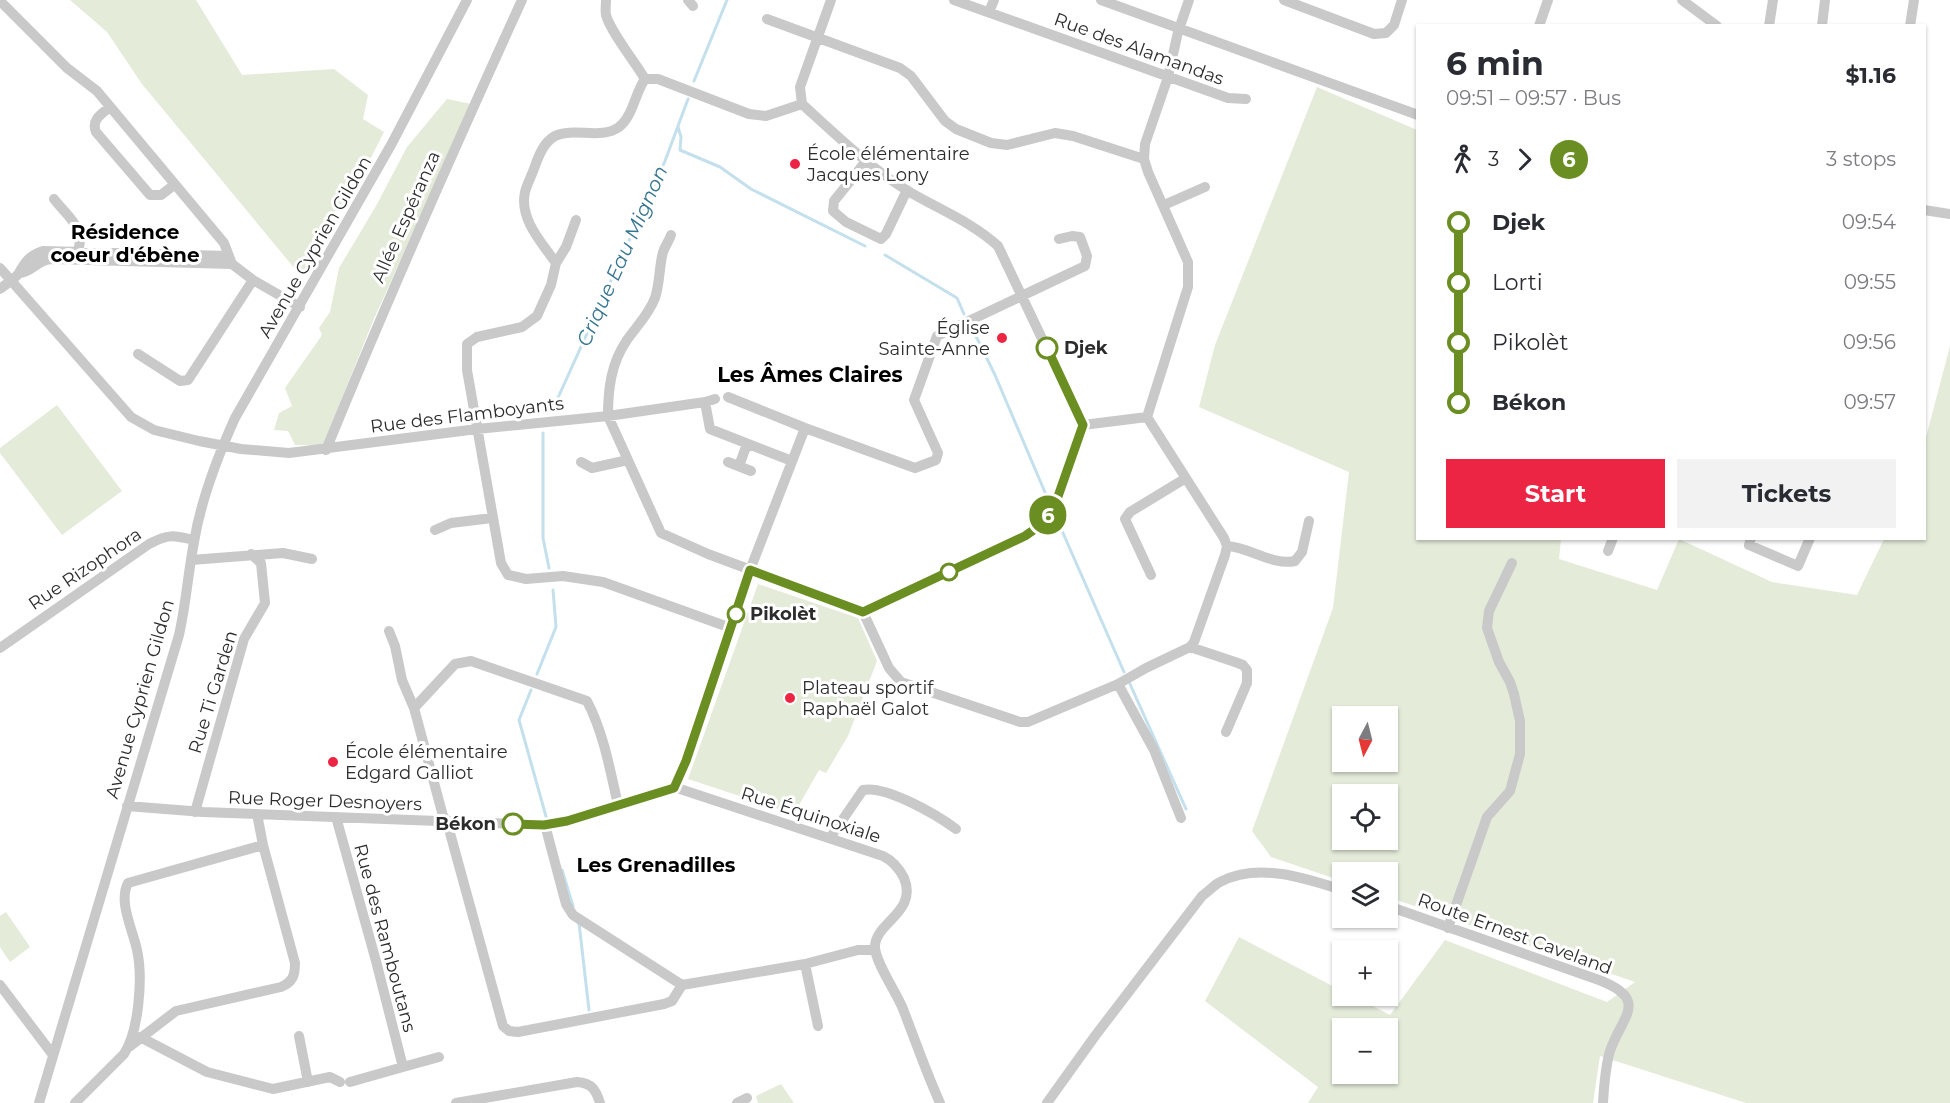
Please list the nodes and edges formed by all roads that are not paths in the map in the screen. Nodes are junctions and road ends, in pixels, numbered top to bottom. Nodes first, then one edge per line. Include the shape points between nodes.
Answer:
1 (467, 0) edge
2 (522, 0) edge
3 (606, 0) edge
4 (831, 0) edge
5 (954, 0) edge
6 (994, 0) edge
7 (1101, 0) edge
8 (1189, 0) edge
9 (1402, 0) edge
10 (1548, 0) edge
11 (1682, 0) edge
12 (1773, 0) edge
13 (1825, 0) edge
14 (1914, 0) edge
15 (0, 1) edge
16 (1288, 1) edge
17 (989, 12) junction
18 (767, 19) dead end
19 (1540, 24) edge
20 (1714, 24) edge
21 (1769, 24) edge
22 (1822, 24) edge
23 (1911, 24) edge
24 (1179, 28) junction
25 (818, 37) junction
26 (1168, 77) junction
27 (645, 79) junction
28 (1246, 99) dead end
29 (802, 104) junction
30 (110, 107) junction
31 (1416, 114) edge
32 (1144, 159) junction
33 (867, 160) junction
34 (174, 185) junction
35 (1205, 187) dead end
36 (907, 190) junction
37 (54, 199) dead end
38 (1164, 205) junction
39 (1926, 210) edge
40 (1950, 214) edge
41 (576, 220) dead end
42 (671, 236) dead end
43 (1059, 239) dead end
44 (77, 252) junction
45 (176, 259) junction
46 (230, 260) junction
47 (556, 263) junction
48 (0, 268) edge
49 (15, 277) junction
50 (253, 280) junction
51 (0, 289) edge
52 (1023, 295) junction
53 (300, 307) junction
54 (138, 354) dead end
55 (728, 397) dead end
56 (608, 416) junction
57 (1146, 417) junction
58 (1083, 425) junction
59 (805, 428) junction
60 (477, 429) junction
61 (747, 444) junction
62 (222, 446) junction
63 (326, 450) junction
64 (628, 460) junction
65 (792, 461) junction
66 (580, 462) dead end
67 (728, 462) dead end
68 (739, 466) junction
69 (751, 471) dead end
70 (1186, 478) junction
71 (492, 518) junction
72 (1309, 521) dead end
73 (435, 530) dead end
74 (194, 540) junction
75 (1612, 540) edge
76 (1750, 540) edge
77 (1809, 540) edge
78 (1227, 546) junction
79 (1608, 551) dead end
80 (251, 554) junction
81 (312, 559) dead end
82 (191, 561) junction
83 (1512, 563) dead end
84 (750, 570) junction
85 (1151, 575) dead end
86 (863, 612) junction
87 (731, 628) junction
88 (389, 631) dead end
89 (1190, 647) junction
90 (0, 648) edge
91 (1118, 684) junction
92 (414, 708) junction
93 (1226, 732) dead end
94 (674, 788) junction
95 (127, 806) junction
96 (618, 806) junction
97 (195, 812) junction
98 (257, 814) junction
99 (336, 817) junction
100 (1181, 818) dead end
101 (447, 822) junction
102 (544, 825) junction
103 (956, 829) dead end
104 (830, 838) junction
105 (263, 845) junction
106 (1332, 887) edge
107 (1398, 910) edge
108 (1448, 928) junction
109 (875, 950) junction
110 (805, 964) junction
111 (0, 985) edge
112 (682, 985) junction
113 (818, 1026) dead end
114 (299, 1036) dead end
115 (140, 1037) junction
116 (129, 1047) junction
117 (53, 1055) junction
118 (439, 1057) dead end
119 (403, 1067) junction
120 (308, 1082) junction
121 (39, 1103) edge
122 (75, 1103) edge
123 (456, 1103) edge
124 (600, 1103) edge
125 (940, 1103) edge
126 (1047, 1103) edge
127 (1603, 1103) edge

1 - 53 street, Avenue Cyprien Gildon via 392,145
2 - 63 street, Allée Espéranza via 399,274
3 - 27 street via 612,28
4 - 25 street
5 - 17 street, Rue des Alamandas
6 - 17 street
7 - 24 street
8 - 24 street
9 - 16 street via 1394,25 1386,33 1374,34
10 - 19 street
11 - 20 street
12 - 21 street
13 - 22 street
14 - 23 street
15 - 30 street
17 - 26 street, Rue des Alamandas
18 - 25 street
24 - 26 street
24 - 31 street
25 - 29 street via 800,87
25 - 32 street via 900,68 956,129 1007,146 1055,133
26 - 28 street, Rue des Alamandas via 1228,98
26 - 32 street via 1145,144
27 - 29 street via 658,79 749,114 766,116
27 - 47 street via 628,117 617,128 555,136 538,157 524,194 525,212 534,233
29 - 33 street
30 - 34 street
30 - 34 street via 96,120 96,132 150,195 161,195
32 - 38 street
33 - 36 street
33 - 36 street via 834,201 833,211 846,222 881,239
34 - 46 street via 224,243
35 - 38 street
36 - 52 street via 986,235 998,246
37 - 44 street via 80,232
38 - 57 street via 1188,262 1188,287
39 - 40 street
41 - 47 street
42 - 56 street via 663,251 650,307 625,342 613,368
43 - 52 street via 1080,237 1088,256 1085,266
44 - 45 street
44 - 49 street via 36,253 24,262
45 - 46 street
45 - 49 street via 47,259
46 - 50 street
47 - 60 street via 537,316 522,327 477,337 467,344 467,370
48 - 49 street, Rue des Flamboyants
49 - 51 street
49 - 62 street, Rue des Flamboyants via 131,417 154,430
50 - 53 street
50 - 54 street via 188,380 180,381
52 - 58 street
52 - 59 street via 937,336 914,400 938,453 936,460 915,468
53 - 62 street, Avenue Cyprien Gildon
55 - 59 street
56 - 60 street, Rue des Flamboyants
56 - 61 street, Rue des Flamboyants via 710,400 710,429
56 - 64 street
57 - 58 street
57 - 70 street
58 - 86 street via 1055,505 1042,524 1025,536
59 - 65 street
60 - 63 street, Rue des Flamboyants
60 - 71 street
61 - 65 street
61 - 68 street
62 - 63 street, Rue des Flamboyants via 281,453
62 - 74 street, Avenue Cyprien Gildon
64 - 66 street via 592,468
64 - 84 street via 662,533
65 - 84 street
67 - 68 street
68 - 69 street
70 - 78 street
70 - 85 street via 1125,519
71 - 73 street via 451,523
71 - 87 street via 501,563 508,575 526,579 564,576 603,582
72 - 78 street via 1302,552 1295,561
74 - 82 street, Avenue Cyprien Gildon
74 - 90 street, Rue Rizophora via 174,535 156,541
75 - 79 street
76 - 77 street via 1749,545 1798,566
78 - 89 street
80 - 81 street via 283,553
80 - 82 street
80 - 97 street, Rue Ti Garden via 261,563 265,603 244,639
82 - 95 street, Avenue Cyprien Gildon via 179,635
83 - 108 street via 1489,611 1487,628 1514,694 1520,721 1520,754 1510,791 1488,817
84 - 86 street
84 - 87 street
86 - 91 street via 889,668 901,682 1020,722
87 - 94 street
88 - 92 street
89 - 91 street
89 - 93 street via 1243,665 1247,670 1247,682
91 - 100 street via 1154,750
92 - 96 street via 455,664 471,661 587,701 596,719
92 - 101 street
94 - 96 street, Rue Roger Desnoyers
94 - 104 street, Rue Équinoxiale
95 - 97 street, Rue Roger Desnoyers
95 - 117 street, Avenue Cyprien Gildon
96 - 102 street, Rue Roger Desnoyers
97 - 98 street, Rue Roger Desnoyers
98 - 99 street, Rue Roger Desnoyers
98 - 105 street
99 - 101 street, Rue Roger Desnoyers
99 - 119 street, Rue des Ramboutans
101 - 102 street, Rue Roger Desnoyers
101 - 112 street via 506,1030 518,1032 664,1004 672,1001
102 - 112 street via 566,904 573,915
103 - 104 street via 934,813 871,789 863,790
104 - 109 street, Rue Équinoxiale via 891,860 905,882 903,906 878,936
105 - 115 street via 295,963 290,983 176,1011
105 - 116 street via 128,883 125,901 138,952 141,988
106 - 126 street via 1264,872 1245,873 1220,882 1202,897
107 - 108 street, Route Ernest Caveland
108 - 127 street, Route Ernest Caveland via 1605,982 1626,996 1628,1015 1609,1054
109 - 110 street via 858,950
109 - 125 street
110 - 112 street
110 - 113 street
111 - 117 street
114 - 120 street
115 - 116 street
115 - 120 street via 207,1072 273,1089
116 - 122 street
117 - 121 street, Avenue Cyprien Gildon
118 - 119 street
119 - 120 street via 345,1082 330,1077
123 - 124 street via 577,1082 592,1086

